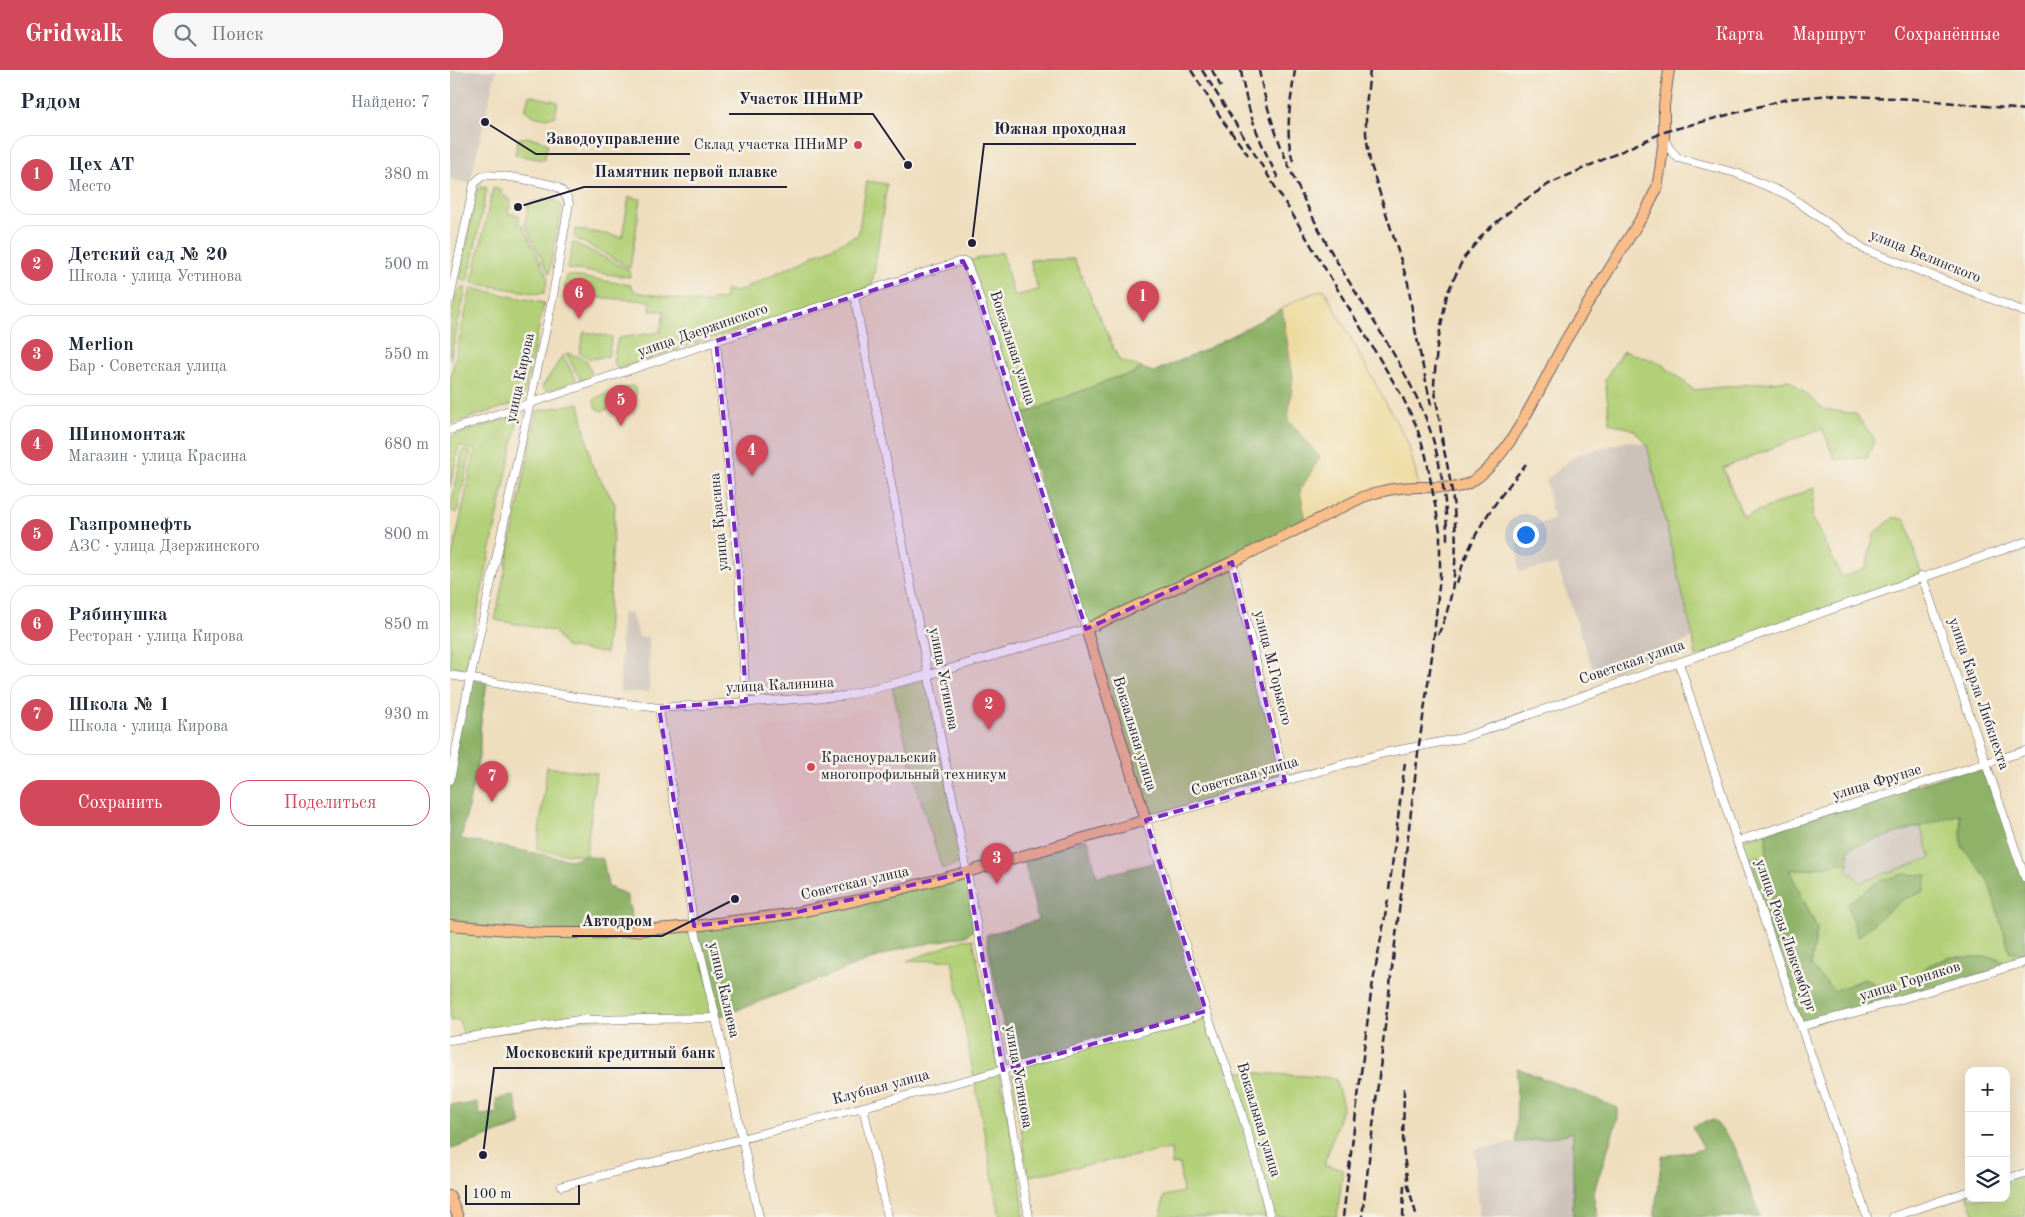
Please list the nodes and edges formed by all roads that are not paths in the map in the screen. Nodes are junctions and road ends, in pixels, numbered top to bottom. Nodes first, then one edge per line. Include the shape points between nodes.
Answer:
1 (1669, 70) edge
2 (1664, 138) junction
3 (966, 262) joint
4 (854, 295) junction
5 (450, 299) edge
6 (2025, 312) edge
7 (716, 341) junction
8 (528, 405) junction
9 (450, 430) edge
10 (2025, 542) edge
11 (1232, 562) junction
12 (1922, 576) junction
13 (1086, 629) junction
14 (1679, 663) junction
15 (450, 675) edge
16 (928, 675) junction
17 (470, 679) junction
18 (746, 701) junction
19 (659, 708) junction
20 (2025, 751) edge
21 (1987, 763) junction
22 (450, 780) edge
23 (1286, 781) junction
24 (1146, 820) junction
25 (1737, 841) junction
26 (967, 872) junction
27 (2025, 878) edge
28 (450, 925) edge
29 (694, 926) junction
30 (2025, 962) edge
31 (1206, 1011) junction
32 (716, 1018) junction
33 (1803, 1026) junction
34 (450, 1040) edge
35 (1003, 1070) junction
36 (863, 1107) junction
37 (742, 1138) junction
38 (2025, 1173) edge
39 (2010, 1178) edge
40 (562, 1186) dead end
41 (1965, 1192) edge
42 (450, 1196) edge
43 (458, 1217) edge
44 (759, 1217) edge
45 (888, 1217) edge
46 (1028, 1217) edge
47 (1270, 1217) edge
48 (1867, 1217) edge
49 (1894, 1217) edge

1 - 2 main road
2 - 6 street, улица Белинского via 1678,158 1736,173 1788,195 1864,249
2 - 11 main road via 1657,187 1647,209 1567,338 1517,430 1489,467 1472,481 1452,488 1385,490 1363,497
3 - 4 street, улица Дзержинского
3 - 13 street, Вокзальная улица
4 - 7 street, улица Дзержинского
4 - 16 street, улица Устинова
5 - 8 street, улица Кирова via 474,184 483,176 494,175 559,188 569,203 552,301
7 - 8 street, улица Дзержинского
7 - 18 street, улица Красина via 738,564
8 - 9 street, улица Дзержинского
8 - 17 street, улица Кирова
10 - 12 street, Советская улица
11 - 13 main road
11 - 23 street, улица М.Горького
12 - 14 street, Советская улица
12 - 21 street, улица Карла Либкнехта
13 - 16 street, улица Калинина
13 - 24 main road, Вокзальная улица
14 - 23 street, Советская улица via 1462,738 1384,753
14 - 25 street, улица Розы Люксембург
15 - 17 street, улица Калинина
16 - 18 street, улица Калинина via 844,696
16 - 26 street, улица Устинова
17 - 19 street, улица Калинина
17 - 22 street, улица Кирова
18 - 19 street, улица Калинина
19 - 29 street, улица Каляева
20 - 21 street, улица Фрунзе
21 - 25 street, улица Фрунзе
21 - 27 street, улица Карла Либкнехта
23 - 24 street, Советская улица
24 - 26 main road, Советская улица
24 - 31 street, Вокзальная улица
25 - 33 street, улица Розы Люксембург
26 - 29 main road, Советская улица via 789,914
26 - 35 street, улица Устинова
28 - 29 main road, Советская улица via 542,933 605,933
29 - 32 street, улица Каляева
30 - 33 street, улица Горняков
31 - 35 street, Клубная улица
31 - 47 street, Вокзальная улица via 1234,1088
32 - 34 street via 578,1020
32 - 37 street, улица Каляева
33 - 48 street, улица Розы Люксембург
35 - 36 street, Клубная улица
35 - 46 street, улица Устинова
36 - 37 street, Клубная улица
36 - 45 street
37 - 40 street, Клубная улица
37 - 44 street, улица Каляева
38 - 39 street
41 - 49 street
42 - 43 main road

